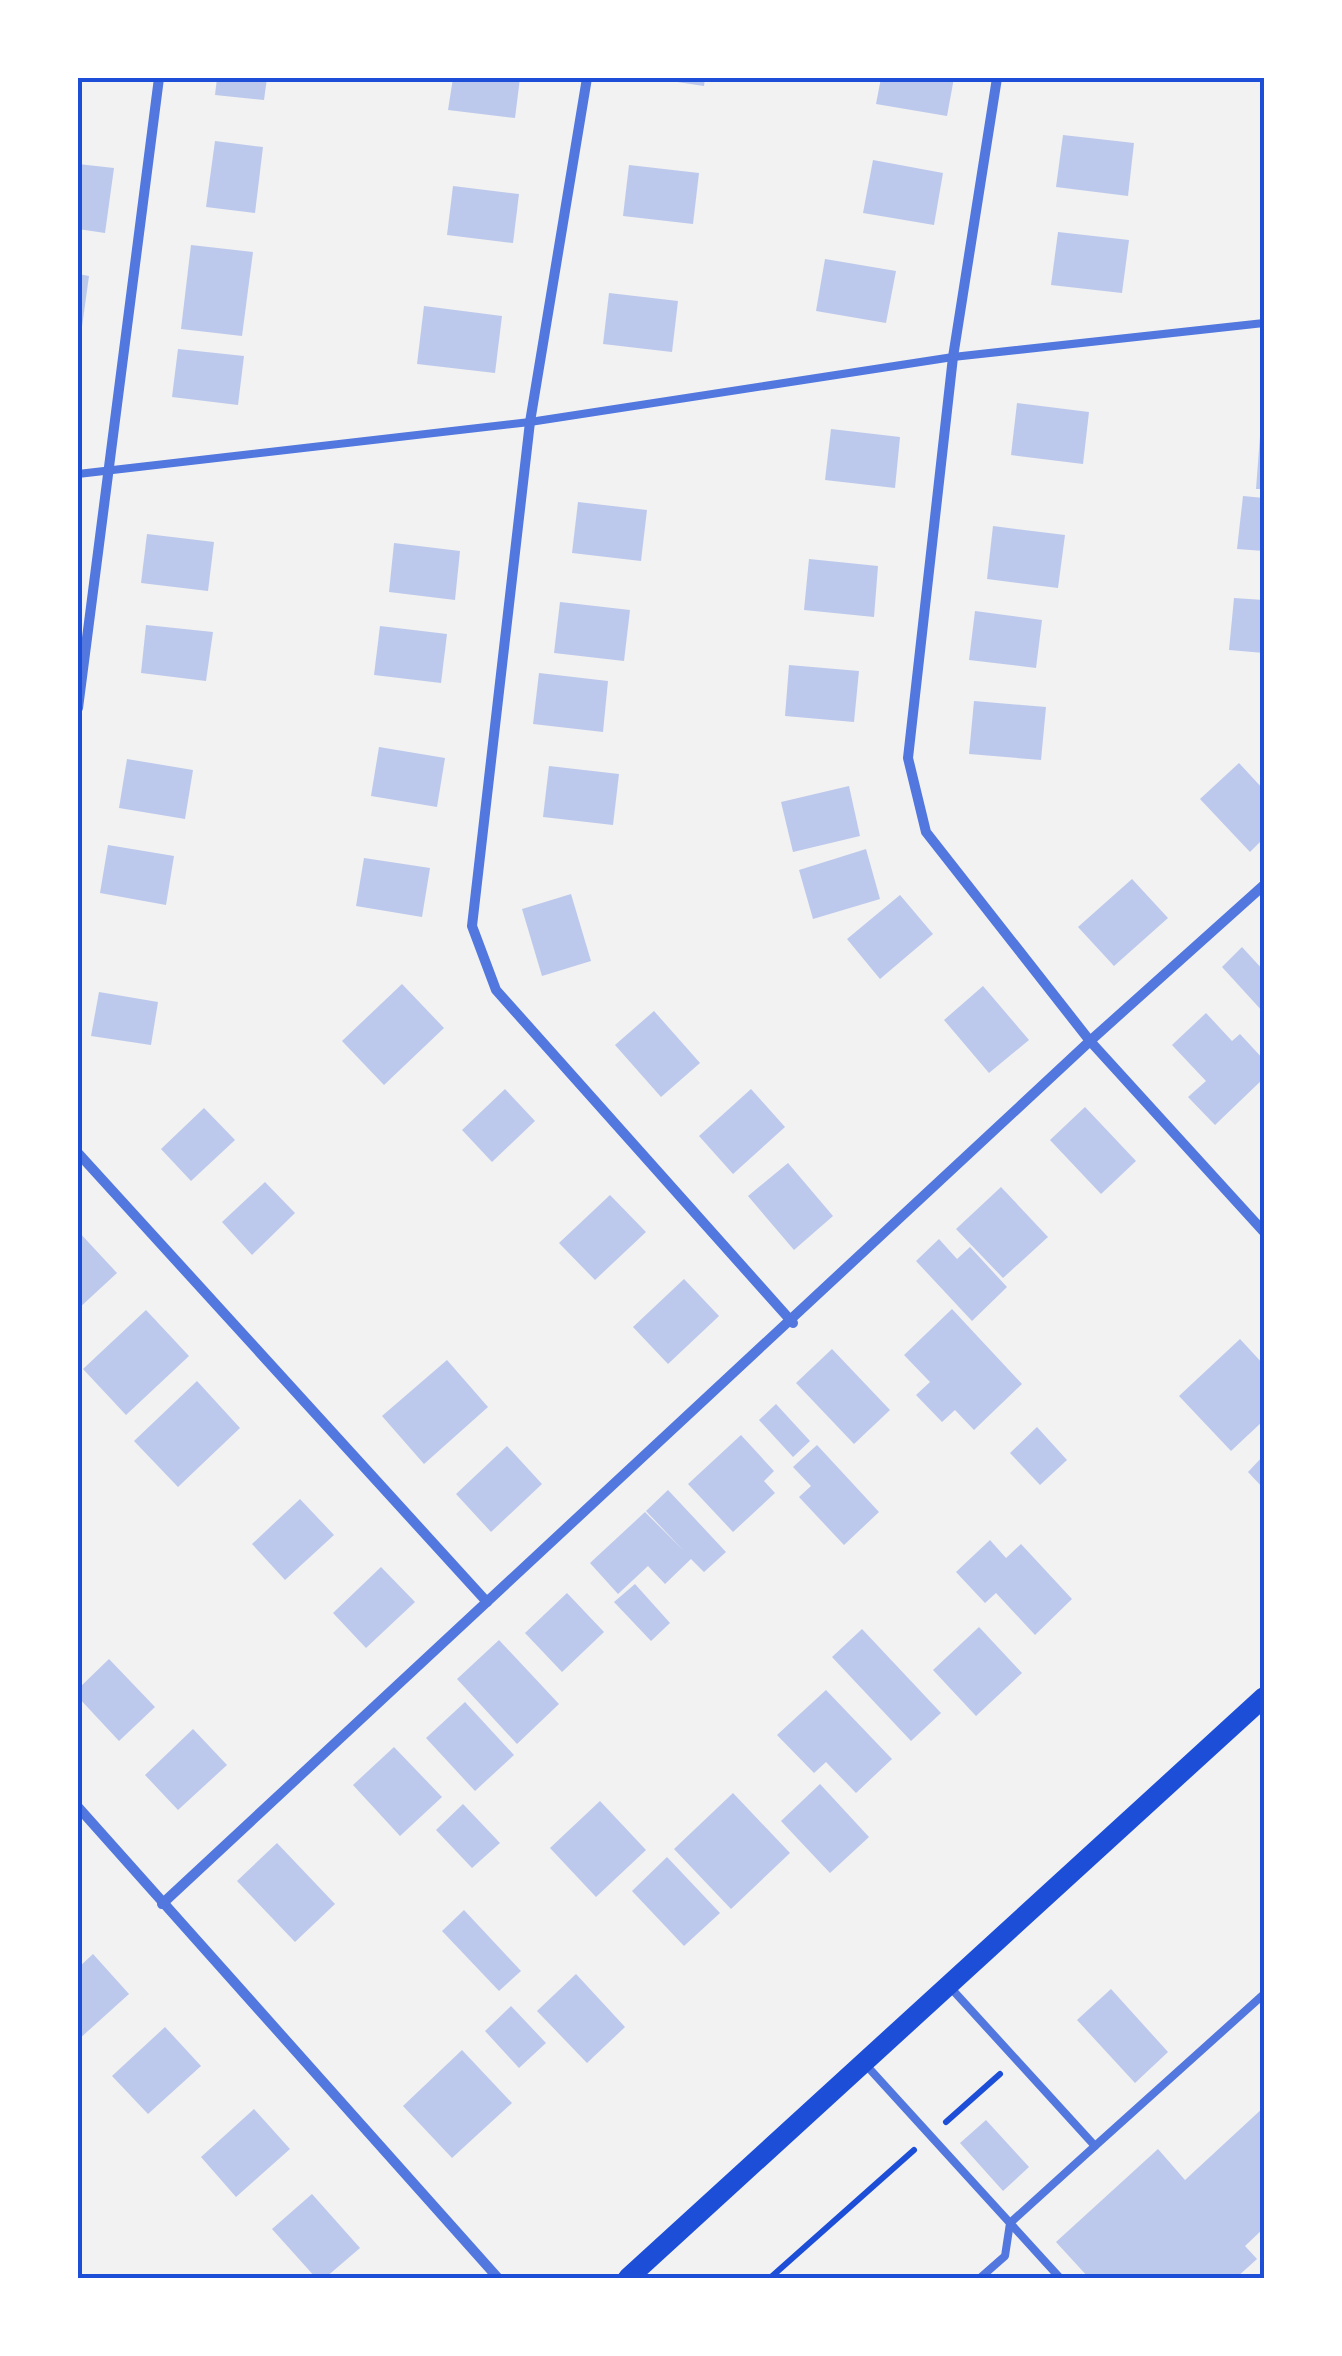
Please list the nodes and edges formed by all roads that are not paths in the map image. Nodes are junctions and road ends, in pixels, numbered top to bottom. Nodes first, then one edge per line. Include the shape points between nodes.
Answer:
1 (159, 78) edge
2 (587, 78) edge
3 (997, 78) edge
4 (1264, 323) edge
5 (952, 357) junction
6 (530, 422) junction
7 (105, 472) junction
8 (78, 474) edge
9 (78, 708) edge
10 (1264, 886) edge
11 (1090, 1042) junction
12 (78, 1153) edge
13 (1264, 1232) edge
14 (792, 1323) junction
15 (486, 1602) junction
16 (1264, 1697) edge
17 (78, 1808) edge
18 (162, 1904) junction
19 (948, 1984) junction
20 (1264, 1994) edge
21 (863, 2062) junction
22 (1095, 2146) junction
23 (1010, 2223) junction
24 (498, 2278) edge
25 (628, 2278) edge
26 (980, 2278) edge
27 (1060, 2278) edge

1 - 7 street
2 - 6 street
3 - 5 street
4 - 5 lane
5 - 6 lane
5 - 11 street via 908,758 926,832
6 - 7 lane
6 - 14 street via 472,926 496,990
7 - 8 lane
7 - 9 street
10 - 11 street
11 - 13 street
11 - 14 street
12 - 15 street
14 - 15 street
15 - 18 street
16 - 19 main road
17 - 18 street
18 - 24 street
19 - 21 main road
19 - 22 lane
20 - 22 lane
21 - 23 lane
21 - 25 main road
22 - 23 lane
23 - 26 lane via 1004,2256
23 - 27 lane

